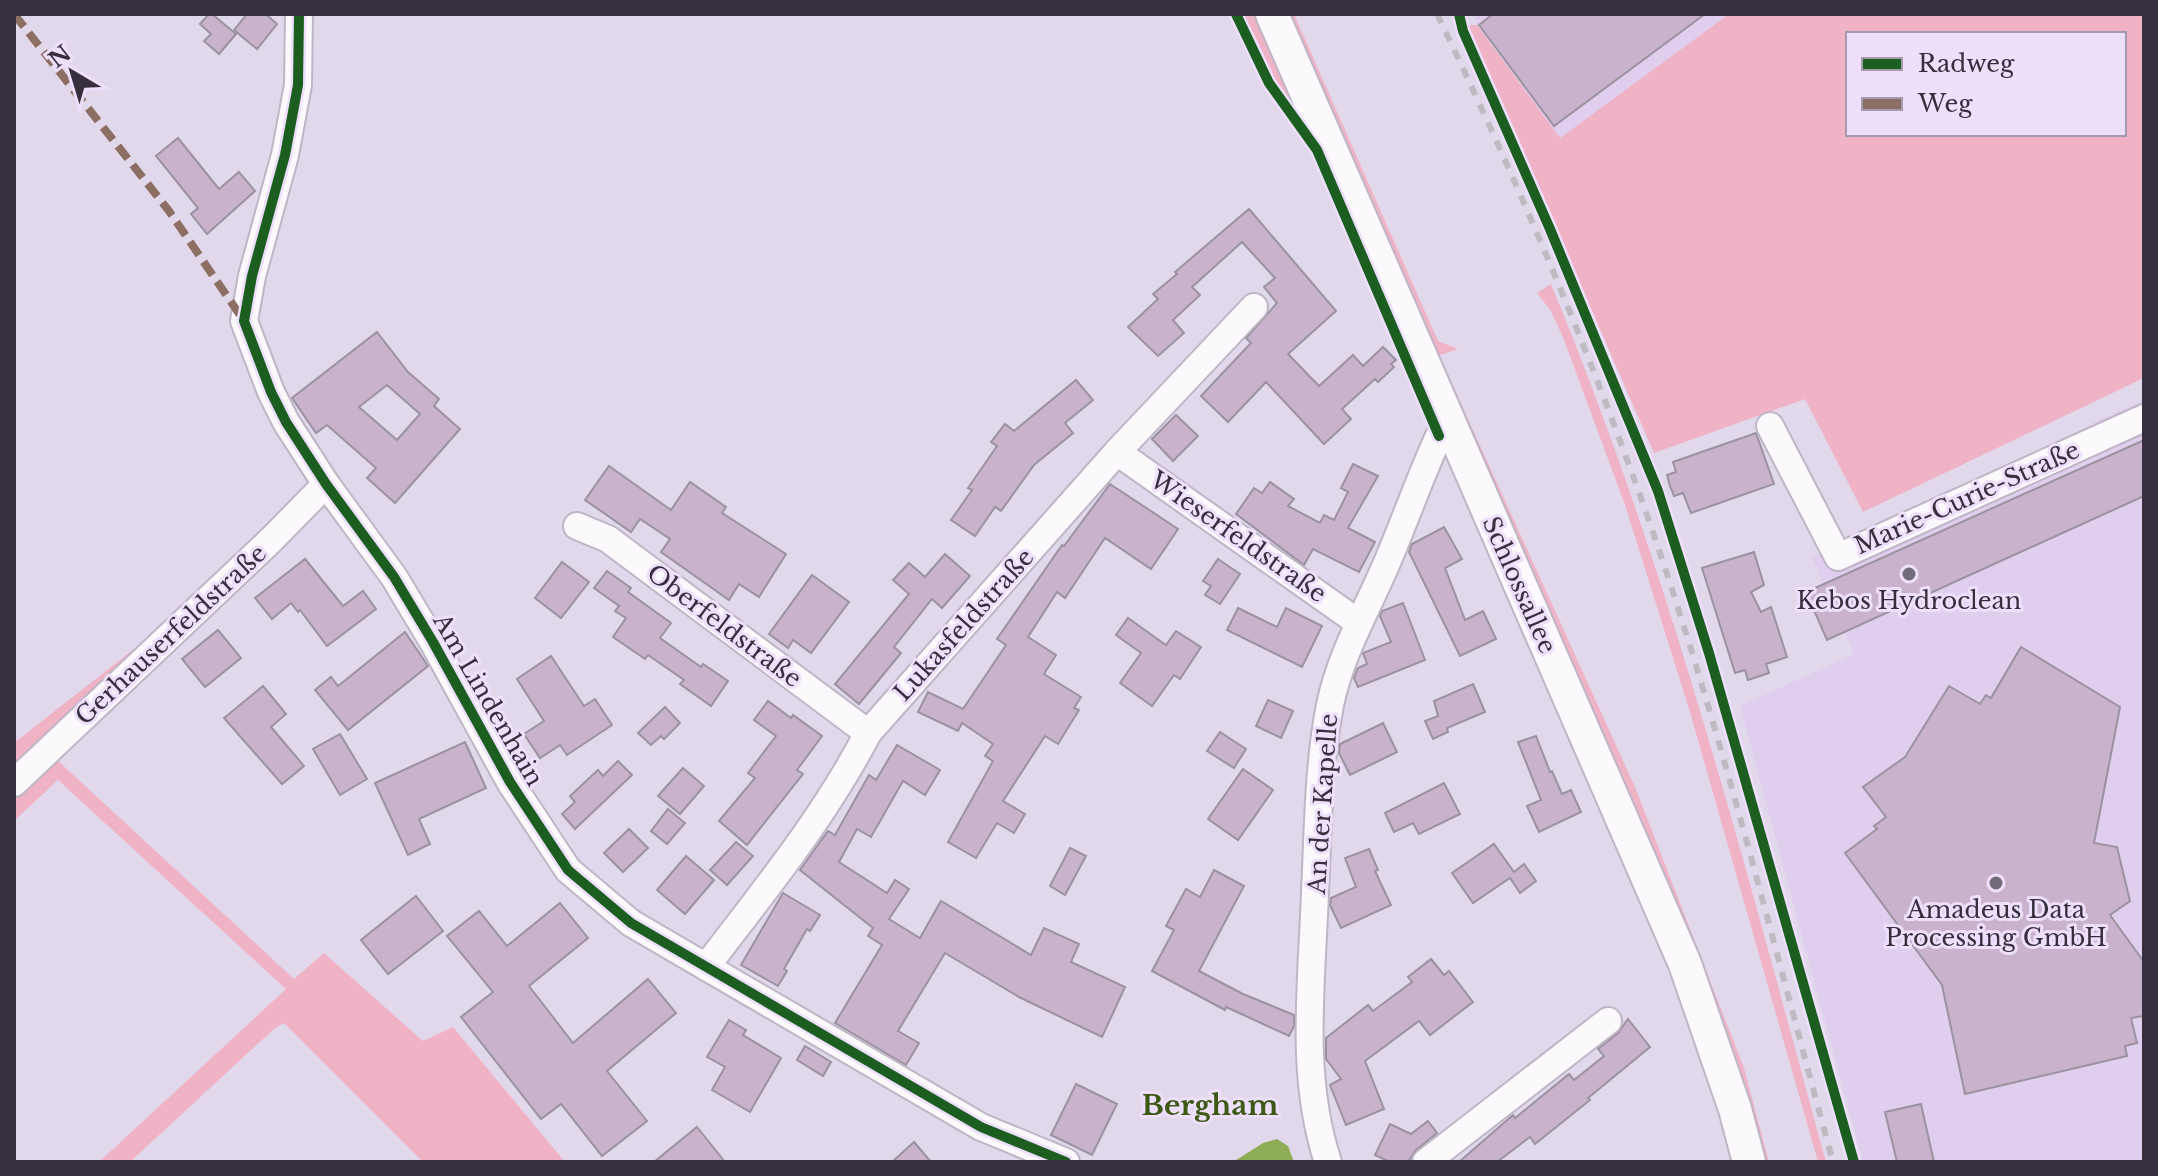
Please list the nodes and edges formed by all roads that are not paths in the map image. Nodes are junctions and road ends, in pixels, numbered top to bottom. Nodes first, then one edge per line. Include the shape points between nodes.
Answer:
1 (299, 14) edge
2 (1272, 14) edge
3 (1254, 307) dead end
4 (2144, 418) edge
5 (1447, 419) junction
6 (1770, 426) dead end
7 (1117, 452) junction
8 (326, 484) junction
9 (577, 526) dead end
10 (1359, 623) junction
11 (868, 733) junction
12 (14, 783) edge
13 (706, 967) junction
14 (1608, 1021) dead end
15 (1066, 1162) edge
16 (1328, 1162) edge
17 (1426, 1162) edge
18 (1749, 1162) edge

1 - 8 street, Am Lindenhain via 298,85 244,321 271,392
2 - 5 main road, Schlossallee
3 - 7 street, Lukasfeldstraße
4 - 6 street, Marie-Curie-Straße via 1838,557
5 - 10 street, An der Kapelle
5 - 18 main road, Schlossallee via 1685,964
7 - 10 street, Wieserfeldstraße
7 - 11 street, Lukasfeldstraße
8 - 12 street, Gerhauserfeldstraße
8 - 13 street, Am Lindenhain via 394,577 510,782 568,870 631,923
9 - 11 street, Oberfeldstraße via 608,539
10 - 16 street, An der Kapelle via 1330,704 1320,793 1310,1078
11 - 13 street, Lukasfeldstraße via 791,855
13 - 15 street, Am Lindenhain via 981,1127
14 - 17 street

